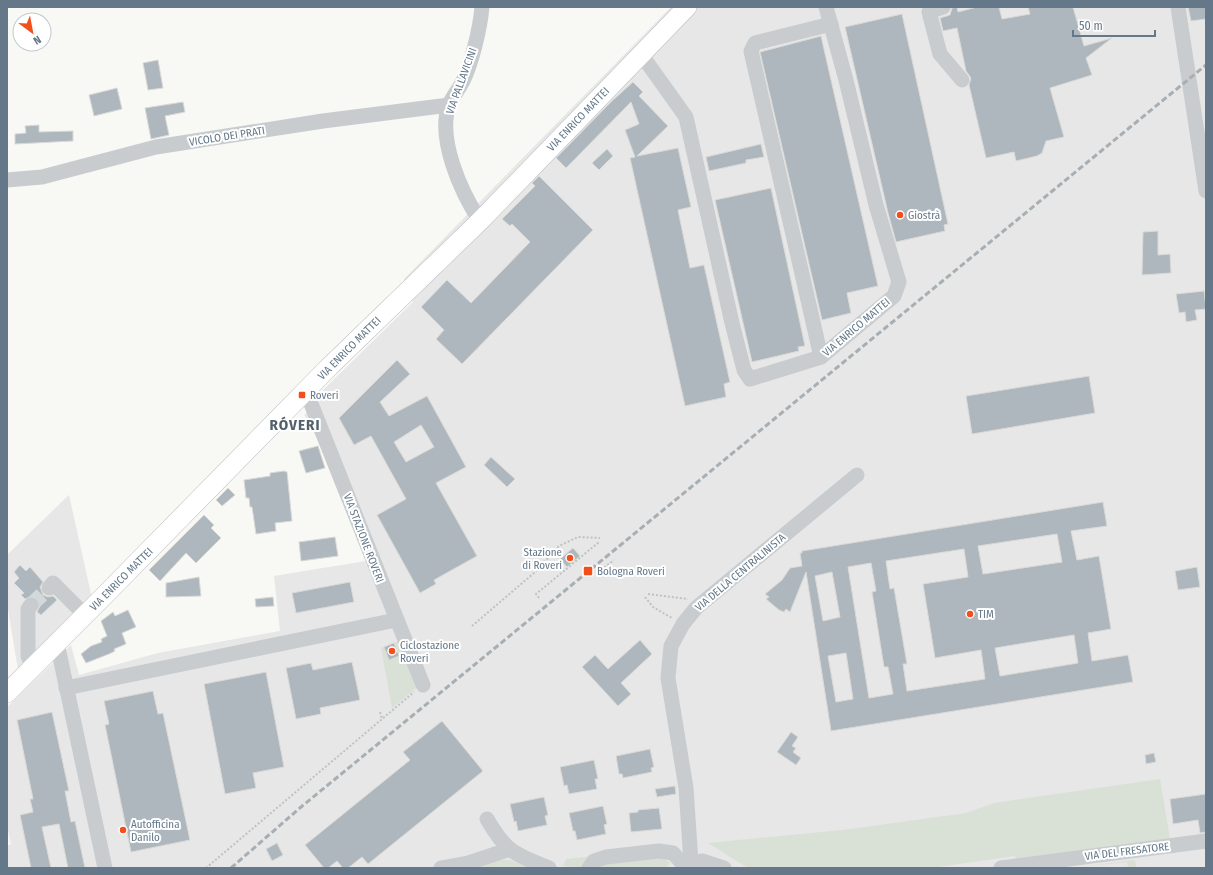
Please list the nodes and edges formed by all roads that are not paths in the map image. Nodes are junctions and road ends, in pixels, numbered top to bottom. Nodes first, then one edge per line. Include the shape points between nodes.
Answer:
1 (482, 7) edge
2 (687, 7) edge
3 (826, 7) edge
4 (943, 7) edge
5 (1178, 7) edge
6 (831, 24) junction
7 (641, 54) junction
8 (962, 80) dead end
9 (450, 105) junction
10 (7, 180) edge
11 (1206, 191) edge
12 (480, 221) junction
13 (821, 357) junction
14 (306, 391) junction
15 (857, 475) dead end
16 (49, 588) dead end
17 (31, 605) tunnel mouth
18 (85, 615) junction
19 (396, 620) junction
20 (57, 644) junction
21 (33, 668) junction
22 (423, 685) road end
23 (66, 688) junction
24 (7, 693) edge
25 (486, 818) dead end
26 (1206, 841) edge
27 (510, 849) junction
28 (683, 865) edge
29 (105, 868) edge
30 (440, 868) edge
31 (549, 868) edge
32 (589, 868) edge
33 (724, 868) edge
34 (1001, 868) edge

1 - 9 street, VIA PALLAVICINI via 471,60
2 - 7 main road, VIA ENRICO MATTEI
3 - 6 street, VIA ENRICO MATTEI
4 - 8 street via 929,12 940,54
5 - 11 street
6 - 13 street, VIA ENRICO MATTEI via 876,206 899,282 894,296
6 - 13 street via 755,43 751,51
7 - 12 main road, VIA ENRICO MATTEI
7 - 13 street, VIA ENRICO MATTEI via 686,118 744,370 750,379
9 - 10 street, VICOLO DEI PRATI via 323,121 156,147 42,177
9 - 12 street, VIA PALLAVICINI via 446,128 449,150 457,174
12 - 14 main road, VIA ENRICO MATTEI
14 - 18 main road, VIA ENRICO MATTEI
14 - 19 street, VIA STAZIONE ROVERI
15 - 28 street, VIA DELLA CENTRALINISTA via 696,608 682,625 671,646 668,678 686,788
16 - 18 street via 53,583
17 - 21 street via 28,609 28,656
18 - 20 main road, VIA ENRICO MATTEI
19 - 22 street, VIA STAZIONE ROVERI
19 - 23 street
20 - 21 main road, VIA ENRICO MATTEI
20 - 23 street
21 - 24 main road, VIA ENRICO MATTEI
23 - 29 street
25 - 27 street via 500,842
26 - 34 street, VIA DEL FRESATORE
27 - 30 street via 472,862
27 - 31 street via 524,859
28 - 32 street via 673,854 659,851 606,857 594,861
28 - 33 street via 703,861

